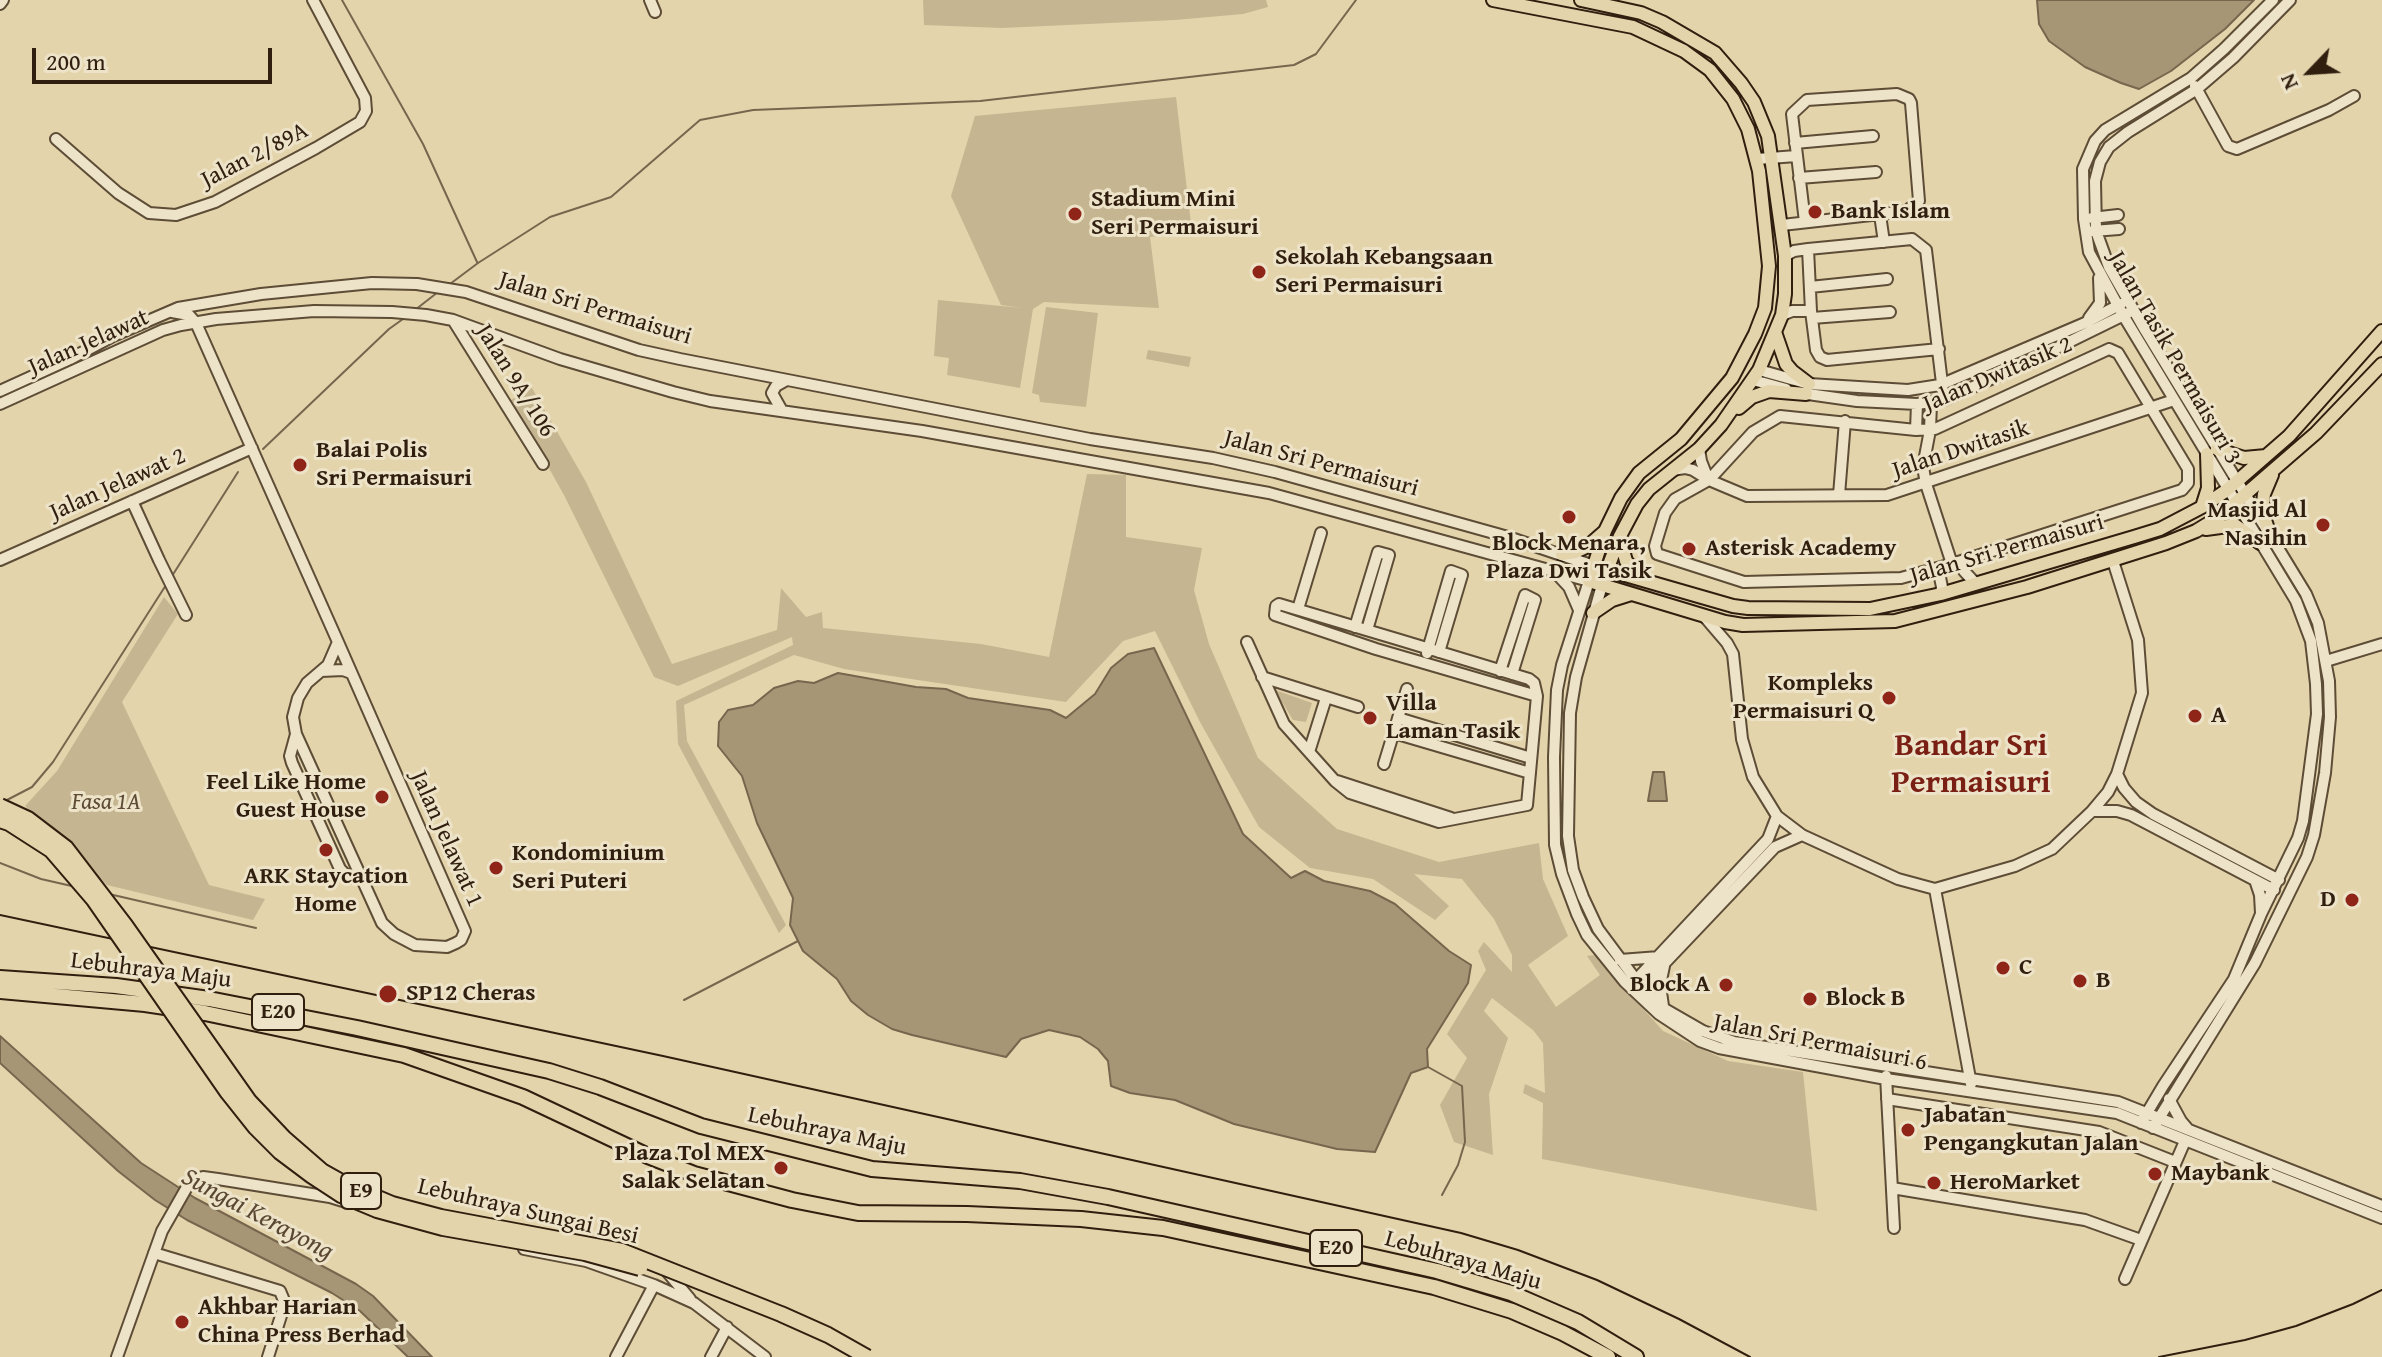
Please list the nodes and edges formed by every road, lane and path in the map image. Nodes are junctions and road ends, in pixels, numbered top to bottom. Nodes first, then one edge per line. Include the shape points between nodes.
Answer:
1 (313, 0) edge
2 (650, 0) edge
3 (1493, 0) edge
4 (1527, 0) edge
5 (2273, 0) edge
6 (2290, 0) edge
7 (1588, 1) edge
8 (655, 12) dead end
9 (1583, 17) junction
10 (2191, 78) junction
11 (2197, 89) junction
12 (2354, 96) dead end
13 (1873, 136) dead end
14 (56, 139) dead end
15 (1795, 143) junction
16 (1796, 156) junction
17 (1773, 158) junction
18 (1757, 159) junction
19 (1876, 172) dead end
20 (1799, 178) junction
21 (1880, 215) junction
22 (2118, 215) dead end
23 (2089, 218) junction
24 (1805, 222) junction
25 (1782, 225) junction
26 (2119, 229) dead end
27 (2091, 231) junction
28 (1884, 242) junction
29 (1808, 249) junction
30 (1785, 256) junction
31 (2099, 272) junction
32 (1887, 279) dead end
33 (1810, 287) junction
34 (311, 290) junction
35 (210, 302) junction
36 (1765, 308) junction
37 (2125, 308) junction
38 (168, 311) junction
39 (314, 311) junction
40 (1890, 312) dead end
41 (1811, 314) junction
42 (1782, 315) junction
43 (453, 320) junction
44 (196, 323) junction
45 (2085, 323) junction
46 (2382, 331) edge
47 (1775, 332) junction
48 (1939, 349) junction
49 (2382, 364) edge
50 (1753, 374) junction
51 (785, 381) junction
52 (1940, 385) junction
53 (1807, 389) junction
54 (0, 391) edge
55 (1944, 400) junction
56 (2174, 400) junction
57 (1931, 403) junction
58 (0, 404) edge
59 (1917, 404) junction
60 (2151, 408) junction
61 (781, 409) junction
62 (1845, 421) junction
63 (1721, 425) junction
64 (1916, 430) junction
65 (1930, 430) junction
66 (1090, 439) junction
67 (1681, 439) junction
68 (252, 448) junction
69 (1699, 449) junction
70 (2212, 452) junction
71 (2266, 456) junction
72 (1094, 461) junction
73 (543, 464) dead end
74 (2275, 469) junction
75 (1670, 471) junction
76 (1709, 480) junction
77 (1926, 484) junction
78 (2232, 485) junction
79 (1839, 495) junction
80 (2240, 500) junction
81 (132, 501) junction
82 (2202, 507) junction
83 (1605, 531) junction
84 (2196, 531) junction
85 (1321, 533) dead end
86 (1620, 536) junction
87 (2265, 539) junction
88 (1562, 554) junction
89 (2132, 555) junction
90 (0, 560) edge
91 (2113, 561) junction
92 (1957, 562) junction
93 (2033, 566) junction
94 (1600, 568) junction
95 (1938, 568) junction
96 (1554, 572) junction
97 (2119, 580) junction
98 (1644, 581) junction
99 (1595, 583) junction
100 (1975, 583) junction
101 (1634, 593) junction
102 (1941, 594) junction
103 (2306, 594) junction
104 (2296, 601) junction
105 (1298, 609) junction
106 (1579, 612) junction
107 (1593, 613) junction
108 (186, 615) dead end
109 (1703, 615) junction
110 (1355, 627) junction
111 (1367, 630) junction
112 (338, 642) junction
113 (1247, 642) dead end
114 (2382, 644) edge
115 (1434, 650) junction
116 (2326, 661) junction
117 (1424, 663) junction
118 (321, 671) junction
119 (1500, 671) junction
120 (351, 673) junction
121 (1512, 674) junction
122 (1262, 677) junction
123 (1407, 689) dead end
124 (1537, 696) junction
125 (1326, 698) junction
126 (1358, 707) dead end
127 (1398, 718) junction
128 (1394, 733) junction
129 (1543, 741) junction
130 (1569, 743) junction
131 (1309, 752) junction
132 (1540, 757) junction
133 (1569, 758) junction
134 (1384, 764) dead end
135 (1530, 773) junction
136 (2117, 774) junction
137 (2306, 798) junction
138 (2321, 801) junction
139 (0, 806) edge
140 (2092, 811) junction
141 (1777, 816) junction
142 (0, 820) edge
143 (1802, 835) junction
144 (2286, 865) junction
145 (2266, 873) junction
146 (2295, 879) junction
147 (2255, 880) junction
148 (2279, 886) junction
149 (1935, 889) junction
150 (2282, 906) junction
151 (2261, 914) junction
152 (1620, 960) junction
153 (1661, 960) junction
154 (0, 978) edge
155 (1636, 987) junction
156 (0, 991) edge
157 (1663, 1008) junction
158 (1967, 1057) junction
159 (1886, 1066) junction
160 (1946, 1074) junction
161 (1970, 1078) junction
162 (1886, 1079) junction
163 (2163, 1086) junction
164 (1972, 1091) junction
165 (1887, 1099) junction
166 (2169, 1099) junction
167 (2118, 1102) junction
168 (2150, 1120) junction
169 (2186, 1135) junction
170 (2175, 1162) junction
171 (1892, 1188) junction
172 (330, 1197) junction
173 (2382, 1206) edge
174 (2382, 1218) edge
175 (1894, 1228) dead end
176 (2141, 1240) junction
177 (154, 1253) junction
178 (2125, 1279) dead end
179 (654, 1285) junction
180 (694, 1303) junction
181 (727, 1327) junction
182 (117, 1357) edge
183 (268, 1357) edge
184 (616, 1357) edge
185 (711, 1357) edge
186 (765, 1357) edge
187 (850, 1357) edge
188 (867, 1357) edge
189 (1608, 1357) edge
190 (1636, 1357) edge

1 - 14 street, Jalan 2/89A via 365,98 366,111 360,122 303,155 215,202 176,215 149,213 128,200
2 - 8 street
3 - 9 main road
4 - 9 main road
5 - 10 street, Jalan Tasik Permaisuri 3
6 - 11 street, Jalan Tasik Permaisuri 3
7 - 17 main road via 1641,13 1715,53 1754,102
9 - 18 main road via 1633,27 1710,70 1733,99
10 - 11 street
10 - 23 street, Jalan Tasik Permaisuri 3 via 2095,141 2083,169
11 - 12 street via 2228,146 2237,149
11 - 23 street, Jalan Tasik Permaisuri 3 via 2109,147 2100,162
13 - 15 street
15 - 16 street
15 - 21 street via 1791,117 1803,102 1897,94 1909,99 1919,201 1907,211
16 - 17 street
16 - 20 street
17 - 18 street
17 - 25 main road
18 - 36 main road via 1769,266
19 - 20 street
20 - 24 street
21 - 24 street
21 - 28 street
22 - 23 street
23 - 27 street, Jalan Tasik Permaisuri 3
24 - 25 street
25 - 30 main road
26 - 27 street
27 - 31 street, Jalan Tasik Permaisuri 3 via 2089,252
27 - 37 street, Jalan Tasik Permaisuri 3
28 - 29 street
28 - 48 street via 1912,239 1928,252
29 - 30 street
29 - 33 street
30 - 42 main road
31 - 37 street, Jalan Tasik Permaisuri 3
31 - 45 street via 2100,303
32 - 33 street
33 - 41 street
34 - 35 street, Jalan Sri Permaisuri
34 - 39 street
34 - 51 street, Jalan Sri Permaisuri via 372,283 455,290 639,350
35 - 38 street, Jalan Sri Permaisuri
35 - 44 street
36 - 50 main road
36 - 67 main road via 1732,378
37 - 45 street
37 - 55 street via 2010,371
37 - 56 street, Jalan Tasik Permaisuri 3
37 - 70 street, Jalan Tasik Permaisuri 3
38 - 44 street via 189,315
38 - 54 street, Jalan Jelawat
39 - 43 street, Jalan Sri Permaisuri via 392,312
39 - 44 street, Jalan Sri Permaisuri
40 - 41 street
41 - 42 street
41 - 48 street via 1816,350 1827,360
42 - 47 main road
43 - 61 street, Jalan Sri Permaisuri via 673,392
43 - 73 street, Jalan 9A/106
44 - 58 street, Jalan Jelawat via 163,330
44 - 68 street, Jalan Jelawat 1
45 - 52 street
46 - 71 main road, Jalan Sri Permaisuri
47 - 50 main road
47 - 53 main road via 1786,364
48 - 52 street
49 - 74 main road, Jalan Sri Permaisuri
50 - 53 street
50 - 63 main road
50 - 67 main road via 1736,381 1702,426
51 - 61 street via 772,393
51 - 66 street, Jalan Sri Permaisuri
52 - 53 street via 1908,390
52 - 55 street
53 - 59 street via 1857,401
53 - 63 main road via 1763,392
55 - 57 street
56 - 60 street, Jalan Dwitasik
56 - 70 street, Jalan Tasik Permaisuri 3
57 - 59 street
57 - 65 street
59 - 64 street
60 - 65 street, Jalan Dwitasik 2 via 2118,353 2107,349
60 - 77 street, Jalan Dwitasik
60 - 92 street, Jalan Dwitasik 2 via 2188,469 2182,490
61 - 72 street, Jalan Sri Permaisuri
62 - 64 street, Jalan Dwitasik 2
62 - 76 street, Jalan Dwitasik 2 via 1780,416 1753,432
62 - 79 street
63 - 69 main road
64 - 65 street, Jalan Dwitasik 2
65 - 77 street via 1923,467
66 - 72 street via 1103,451
66 - 88 street, Jalan Sri Permaisuri via 1275,472
67 - 83 main road via 1639,473
68 - 81 street, Jalan Jelawat 2
68 - 112 street, Jalan Jelawat 1
69 - 75 main road
69 - 76 street
70 - 71 main road
70 - 78 street, Jalan Tasik Permaisuri 3
70 - 82 main road
71 - 78 main road, Jalan Sri Permaisuri
72 - 96 street, Jalan Sri Permaisuri via 1269,493
74 - 80 main road, Jalan Sri Permaisuri
74 - 87 main road via 2264,494
75 - 76 street, Jalan Dwitasik via 1685,468
75 - 86 main road via 1637,504
76 - 79 street, Jalan Dwitasik via 1747,496
76 - 95 street, Jalan Dwitasik 2 via 1675,499 1666,511 1655,546 1661,557 1744,582 1901,578
77 - 79 street, Jalan Dwitasik via 1887,495
77 - 92 street
78 - 80 street, Jalan Tasik Permaisuri 3
78 - 82 main road, Jalan Sri Permaisuri
80 - 84 main road, Jalan Sri Permaisuri
80 - 87 street, Jalan Tasik Permaisuri 3
81 - 90 street, Jalan Jelawat 2
81 - 108 street
82 - 93 main road, Jalan Sri Permaisuri via 2160,529
83 - 88 main road via 1585,547
83 - 94 main road
84 - 87 main road via 2235,525
84 - 89 main road, Jalan Sri Permaisuri
85 - 105 street
86 - 94 main road
86 - 98 main road via 1626,561
87 - 103 street
87 - 104 street
88 - 94 street, Jalan Sri Permaisuri
89 - 91 main road, Jalan Sri Permaisuri
89 - 97 street
91 - 93 main road via 2104,552
91 - 97 street
91 - 109 main road, Jalan Sri Permaisuri via 1895,621 1743,625
92 - 95 street, Jalan Dwitasik 2
92 - 100 street
93 - 100 main road, Jalan Sri Permaisuri
94 - 98 main road, Jalan Sri Permaisuri
94 - 99 main road
95 - 102 street
96 - 99 street, Jalan Sri Permaisuri
96 - 106 street via 1569,587
97 - 136 street via 2138,640 2142,693
98 - 102 main road, Jalan Sri Permaisuri via 1748,608 1870,609
99 - 101 main road, Jalan Sri Permaisuri
99 - 106 street, Jalan Sri Permaisuri 6
99 - 107 street, Jalan Sri Permaisuri 6
100 - 102 main road, Jalan Sri Permaisuri
101 - 107 main road
101 - 109 main road, Jalan Sri Permaisuri
103 - 104 street
103 - 116 street
104 - 137 street via 2311,641 2316,684
105 - 110 street
105 - 117 street via 1279,604 1274,612
106 - 129 street, Jalan Sri Permaisuri 6
107 - 130 street, Jalan Sri Permaisuri 6 via 1576,677
109 - 141 street via 1733,654 1742,739 1753,777
110 - 111 street
110 - 111 street via 1378,552 1389,555
111 - 115 street
112 - 118 street, Jalan Jelawat 1
112 - 120 street, Jalan Jelawat 1
113 - 122 street
114 - 116 street
115 - 115 street via 1451,571 1462,575
115 - 117 street
115 - 119 street
116 - 138 street via 2330,717
117 - 124 street
118 - 120 street
118 - 120 street, Jalan Jelawat 1 via 298,698 296,734 361,879 382,923 415,945 447,947 465,931
119 - 121 street
119 - 121 street via 1525,595 1535,600
121 - 124 street via 1534,683
122 - 125 street
122 - 131 street via 1284,724
123 - 127 street
124 - 129 street
125 - 126 street
125 - 131 street
127 - 128 street
127 - 132 street
128 - 134 street
128 - 135 street
129 - 130 street
129 - 132 street, Jalan Sri Permaisuri 6
129 - 132 street
130 - 133 street, Jalan Sri Permaisuri 6
131 - 135 street via 1335,781 1454,819 1527,805
132 - 133 street
132 - 135 street
132 - 155 street, Jalan Sri Permaisuri 6 via 1555,845 1577,914 1587,935
133 - 152 street, Jalan Sri Permaisuri 6 via 1573,870 1598,929
136 - 140 street
136 - 145 street via 2136,802 2153,814
137 - 138 street
137 - 144 street
138 - 146 street via 2307,857
139 - 188 highway, Lebuhraya Sungai Besi / E9, bridge via 28,819 66,848 249,1101 322,1171 392,1204 622,1251 781,1314
140 - 147 street via 2131,815
140 - 149 street via 2052,849 2015,866
141 - 143 street
141 - 153 street via 1768,839
142 - 187 highway, Lebuhraya Sungai Besi / E9, bridge via 51,850 94,900 255,1127 280,1152 341,1195 443,1228 631,1265 768,1315
143 - 149 street via 1898,879
143 - 153 street via 1775,847
144 - 145 street
144 - 148 street
145 - 148 street
146 - 148 street
146 - 150 street
147 - 148 street
147 - 151 street
148 - 150 street
148 - 151 street
149 - 158 street
150 - 166 street via 2255,963
151 - 163 street via 2234,979
152 - 153 street
152 - 155 street, Jalan Sri Permaisuri 6
153 - 155 street
153 - 157 street
154 - 190 highway, Lebuhraya Maju / E20 via 178,994 357,1028 549,1071 701,1126 872,1169 1020,1181 1437,1271 1511,1293 1578,1322
155 - 157 street, Jalan Sri Permaisuri 6
155 - 162 street, Jalan Sri Permaisuri 6 via 1682,1031 1719,1048
156 - 189 highway, Lebuhraya Maju / E20 via 205,1013 404,1055 523,1097 694,1174 805,1203 858,1213 1081,1219 1163,1228 1418,1284 1512,1311
157 - 159 street, Jalan Sri Permaisuri 6 via 1734,1042
158 - 160 street
158 - 161 street
159 - 160 street, Jalan Sri Permaisuri 6
159 - 162 street
160 - 161 street, Jalan Sri Permaisuri 6
161 - 164 street
161 - 167 street, Jalan Sri Permaisuri 6
162 - 164 street, Jalan Sri Permaisuri 6
162 - 165 street
163 - 167 street via 2143,1100
163 - 168 street
164 - 168 street, Jalan Sri Permaisuri 6
165 - 170 street via 2099,1132
165 - 171 street
166 - 168 street
166 - 169 street
167 - 168 street, Jalan Sri Permaisuri 6
168 - 169 street, Jalan Sri Permaisuri 6
169 - 170 street
169 - 173 street, Jalan Sri Permaisuri 6
169 - 174 street, Jalan Sri Permaisuri 6
170 - 176 street
171 - 175 street
171 - 176 street via 2085,1220
172 - 177 street via 203,1177 191,1180
172 - 179 street via 467,1238 586,1261
172 - 180 street via 362,1195 596,1240 662,1267
176 - 178 street
177 - 182 street
177 - 183 street via 280,1291 285,1303
179 - 180 street
179 - 184 street
180 - 181 street
181 - 185 street
181 - 186 street

